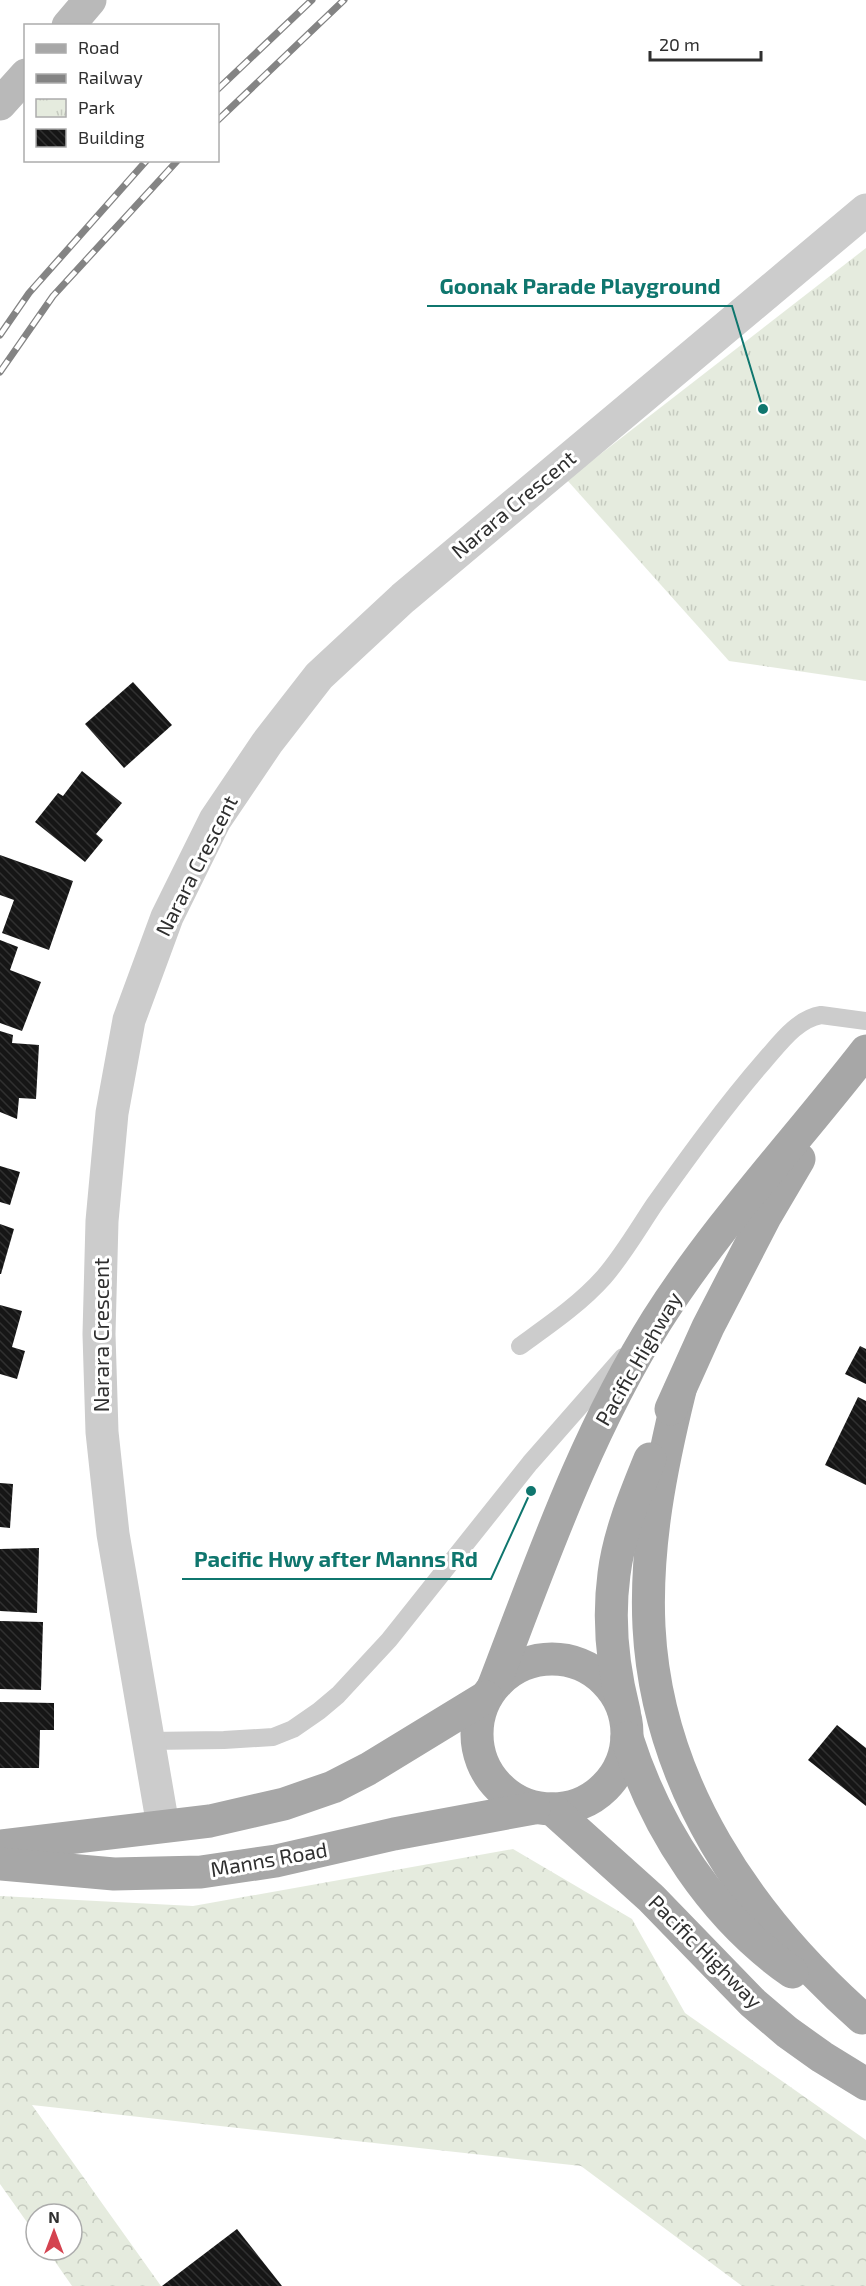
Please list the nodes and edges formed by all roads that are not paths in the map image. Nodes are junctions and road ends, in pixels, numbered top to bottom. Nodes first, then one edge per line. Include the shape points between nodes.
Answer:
1 (90, 0) edge
2 (70, 24) edge
3 (24, 77) edge
4 (0, 104) edge
5 (866, 210) edge
6 (866, 1021) edge
7 (858, 1061) edge
8 (657, 1321) junction
9 (520, 1347) dead end
10 (680, 1390) junction
11 (490, 1691) junction
12 (625, 1725) junction
13 (148, 1741) junction
14 (543, 1809) junction
15 (163, 1826) junction
16 (0, 1846) edge
17 (0, 1864) edge
18 (171, 1873) junction
19 (864, 2019) edge
20 (866, 2084) edge

1 - 2 main road
3 - 4 main road
5 - 13 street, Narara Crescent via 403,598 319,676 215,820 167,917 129,1020 112,1113 102,1221 99,1334 102,1432 113,1534
6 - 9 lane via 821,1015 796,1027 721,1114 605,1276
7 - 8 main road, Pacific Highway via 751,1192
7 - 10 main road, Pacific Highway via 766,1215
8 - 11 main road, Pacific Highway via 615,1396 570,1490
8 - 13 lane via 550,1438 389,1640 319,1711 273,1737
10 - 12 main road, Pacific Highway via 636,1493 614,1574 614,1663
10 - 19 main road via 658,1493 648,1601 652,1659 670,1746 702,1821 754,1903 824,1985
11 - 12 main road via 523,1664 558,1659 576,1663 592,1671 617,1695
11 - 14 main road via 476,1730 482,1764 503,1792 517,1802
11 - 15 main road via 368,1769 318,1793 238,1815
12 - 14 main road via 624,1757 604,1788 571,1807
12 - 19 main road, Pacific Highway via 636,1767 649,1795 680,1851 712,1897 785,1967
13 - 15 street, Narara Crescent
14 - 18 main road, Manns Road via 417,1829 255,1864
14 - 20 main road, Pacific Highway via 651,1898 762,2010 822,2057
15 - 16 main road
15 - 18 main road
17 - 18 main road, Manns Road via 114,1874

